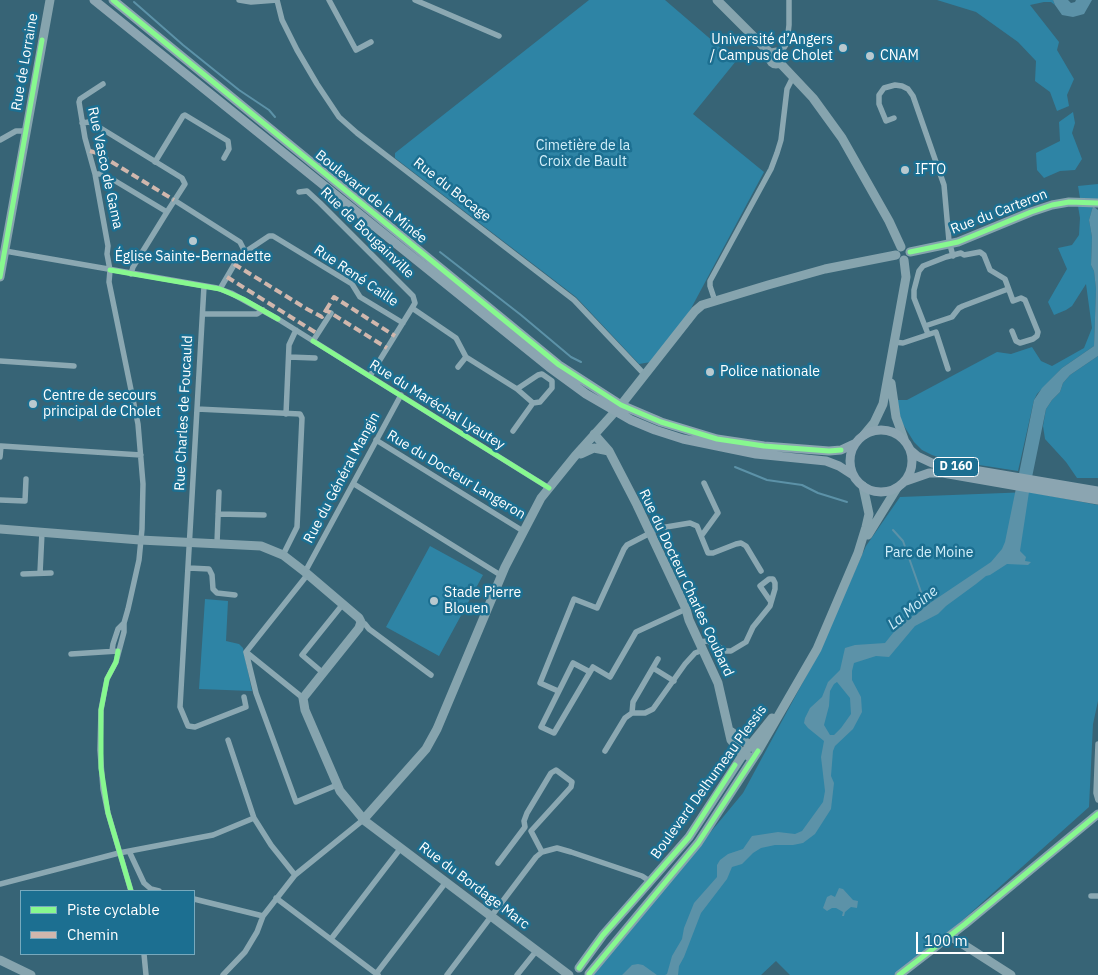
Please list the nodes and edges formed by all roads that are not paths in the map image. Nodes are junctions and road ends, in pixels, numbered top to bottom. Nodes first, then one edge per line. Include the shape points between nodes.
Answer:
1 (50, 0) edge
2 (94, 0) edge
3 (112, 0) edge
4 (239, 0) edge
5 (277, 0) edge
6 (327, 0) edge
7 (415, 0) edge
8 (717, 0) edge
9 (789, 0) edge
10 (499, 36) dead end
11 (371, 42) dead end
12 (777, 57) junction
13 (793, 77) junction
14 (103, 84) dead end
15 (894, 118) dead end
16 (82, 123) junction
17 (26, 131) junction
18 (0, 140) edge
19 (224, 158) dead end
20 (155, 162) junction
21 (95, 174) junction
22 (299, 192) dead end
23 (174, 200) junction
24 (1098, 202) edge
25 (167, 212) junction
26 (954, 243) junction
27 (898, 251) junction
28 (245, 252) junction
29 (910, 252) junction
30 (3, 253) edge
31 (961, 253) junction
32 (953, 256) junction
33 (904, 260) junction
34 (110, 270) junction
35 (131, 274) junction
36 (0, 277) edge
37 (204, 286) junction
38 (220, 289) junction
39 (1008, 289) junction
40 (714, 301) junction
41 (412, 308) junction
42 (263, 310) junction
43 (331, 313) dead end
44 (203, 314) junction
45 (403, 323) junction
46 (925, 326) junction
47 (296, 330) junction
48 (1012, 331) dead end
49 (928, 334) junction
50 (313, 341) junction
51 (894, 342) junction
52 (466, 356) junction
53 (289, 357) junction
54 (315, 358) dead end
55 (0, 361) edge
56 (74, 366) dead end
57 (458, 367) dead end
58 (948, 369) dead end
59 (645, 375) junction
60 (890, 375) junction
61 (370, 376) junction
62 (517, 388) junction
63 (401, 395) junction
64 (533, 403) junction
65 (619, 408) junction
66 (197, 410) junction
67 (286, 414) junction
68 (513, 431) dead end
69 (594, 434) junction
70 (864, 436) junction
71 (904, 439) junction
72 (376, 440) junction
73 (856, 444) junction
74 (0, 446) edge
75 (910, 450) junction
76 (609, 451) junction
77 (141, 455) junction
78 (575, 456) junction
79 (0, 457) edge
80 (854, 475) junction
81 (26, 479) dead end
82 (906, 481) junction
83 (704, 482) dead end
84 (354, 484) junction
85 (863, 486) junction
86 (1046, 487) junction
87 (549, 488) junction
88 (897, 488) junction
89 (1098, 491) edge
90 (219, 492) dead end
91 (0, 500) edge
92 (1098, 500) edge
93 (218, 514) junction
94 (264, 515) dead end
95 (0, 530) edge
96 (523, 531) junction
97 (42, 532) junction
98 (650, 532) junction
99 (702, 535) junction
100 (140, 540) junction
101 (189, 542) junction
102 (218, 543) junction
103 (858, 553) junction
104 (283, 555) junction
105 (189, 568) junction
106 (761, 571) dead end
107 (40, 573) junction
108 (306, 573) junction
109 (24, 574) dead end
110 (51, 574) dead end
111 (502, 576) junction
112 (235, 594) dead end
113 (771, 602) dead end
114 (343, 604) junction
115 (686, 609) junction
116 (361, 622) junction
117 (701, 646) junction
118 (115, 651) junction
119 (246, 652) junction
120 (71, 654) dead end
121 (658, 659) dead end
122 (653, 668) junction
123 (322, 672) junction
124 (590, 672) junction
125 (431, 675) dead end
126 (674, 681) junction
127 (558, 691) junction
128 (244, 697) dead end
129 (303, 698) junction
130 (783, 705) junction
131 (632, 713) junction
132 (228, 740) dead end
133 (1098, 744) edge
134 (747, 745) junction
135 (605, 751) dead end
136 (755, 755) junction
137 (337, 785) junction
138 (1098, 800) edge
139 (1098, 814) edge
140 (254, 818) junction
141 (363, 820) junction
142 (528, 829) junction
143 (400, 849) junction
144 (129, 851) junction
145 (542, 852) junction
146 (119, 853) junction
147 (498, 863) dead end
148 (295, 875) junction
149 (446, 882) junction
150 (650, 882) junction
151 (0, 884) edge
152 (131, 890) edge
153 (155, 890) edge
154 (1091, 896) dead end
155 (1098, 896) edge
156 (276, 898) junction
157 (195, 899) edge
158 (263, 916) junction
159 (491, 916) junction
160 (950, 936) junction
161 (331, 939) junction
162 (537, 950) junction
163 (144, 955) edge
164 (0, 960) edge
165 (579, 968) junction
166 (13, 971) edge
167 (377, 974) edge
168 (1006, 974) edge
169 (31, 975) edge
170 (146, 975) edge
171 (223, 975) edge
172 (447, 975) edge
173 (517, 975) edge
174 (569, 975) edge
175 (589, 975) edge
176 (899, 975) edge

1 - 17 street, Rue de Lorraine
2 - 65 main road, Boulevard de la Minée via 549,367 580,390
3 - 65 main road, Boulevard de la Minée via 559,365
4 - 5 street
5 - 59 street, Rue du Bocage via 282,20 297,50 339,117 574,300
6 - 11 street via 356,50
7 - 10 street
8 - 12 street
9 - 12 street via 787,43
12 - 13 street
13 - 27 street via 842,138 889,221
13 - 40 street via 787,89 781,140 774,161 710,280
14 - 16 street, Rue Vasco de Gama via 78,102
15 - 26 street via 886,121 879,95 884,88 895,85 908,89 913,96 944,185
16 - 20 street via 94,124
16 - 21 street, Rue Vasco de Gama
17 - 18 street via 16,131
17 - 30 street, Rue de Lorraine
19 - 20 street via 230,149 228,141 185,115
20 - 23 street via 182,178 185,184
21 - 25 street via 107,176
21 - 34 street, Rue Vasco de Gama
22 - 41 street, Rue de Bougainville via 307,191 409,291 415,302
23 - 25 street
23 - 28 street via 240,242
24 - 26 street, Rue du Carteron via 1069,202 1041,208
25 - 35 street
26 - 29 street, Rue du Carteron
26 - 31 street
26 - 32 street
27 - 29 street via 908,248
27 - 33 street via 898,259
27 - 40 street
28 - 38 street
28 - 45 street, Rue René Caille via 274,236 352,284 360,297
29 - 33 street
30 - 34 street, Rue du Maréchal Lyautey
30 - 36 street, Rue de Lorraine
31 - 32 street
31 - 39 street via 984,254 990,270 1004,279
32 - 46 street via 923,266 918,271 914,298
33 - 51 street via 906,277
34 - 35 street, Rue du Maréchal Lyautey
34 - 77 street, Rue Vasco de Gama
35 - 37 street, Rue du Maréchal Lyautey
37 - 38 street, Rue du Maréchal Lyautey
37 - 44 street, Rue Charles de Foucauld
38 - 42 street, Rue du Maréchal Lyautey
39 - 46 street via 963,306 952,317
39 - 48 street via 1013,301 1025,300 1038,332 1033,339 1020,343
40 - 59 street via 695,311
41 - 45 street
41 - 52 street via 456,338
42 - 44 street via 257,314
42 - 47 street, Rue du Maréchal Lyautey
43 - 50 street
44 - 66 street, Rue Charles de Foucauld
45 - 61 street
46 - 49 street
47 - 50 street, Rue du Maréchal Lyautey
47 - 53 street via 289,345
49 - 51 street via 903,343
49 - 58 street via 936,332
50 - 61 street, Rue du Maréchal Lyautey
51 - 60 street
52 - 57 street
52 - 62 street
53 - 54 street
53 - 67 street
55 - 56 street
59 - 65 street
60 - 70 street via 883,404
60 - 71 street via 896,417
61 - 63 street, Rue du Maréchal Lyautey
62 - 64 street
62 - 64 street via 542,374 552,381 552,388 540,402
63 - 72 street, Rue du Général Mangin
63 - 87 street, Rue du Maréchal Lyautey
64 - 68 street
65 - 69 street
65 - 73 main road via 717,439 829,451
65 - 80 main road via 656,430 683,439 756,454 826,461
66 - 67 street
66 - 101 street, Rue Charles de Foucauld
67 - 104 street via 300,414 302,418 297,527
69 - 76 street, Rue du Docteur Charles Coubard
69 - 78 street
70 - 71 main road via 883,430
70 - 73 main road
71 - 75 main road
72 - 84 street, Rue du Général Mangin
72 - 96 street, Rue du Docteur Langeron
73 - 80 main road via 850,459
74 - 77 street
74 - 79 street
75 - 82 main road via 912,466
75 - 86 main road, D 160 via 932,463
76 - 78 street via 594,448
76 - 98 street, Rue du Docteur Charles Coubard
77 - 100 street, Rue Vasco de Gama
78 - 87 street
80 - 85 main road
81 - 91 street via 25,501
82 - 86 main road, D 160 via 929,473 1008,485
82 - 88 main road
83 - 99 street via 718,513
84 - 108 street, Rue du Général Mangin
84 - 111 street
85 - 88 main road via 880,492
85 - 103 street, Boulevard Delhumeau Plessis via 869,514
86 - 89 main road, D 160
86 - 92 main road, D 160
87 - 96 street
88 - 103 street, Boulevard Delhumeau Plessis
90 - 93 street
93 - 94 street
93 - 102 street
95 - 97 street
96 - 111 street
97 - 100 street
97 - 107 street
98 - 99 street via 690,523 698,526
98 - 115 street, Rue du Docteur Charles Coubard
98 - 127 street via 627,544 597,608 574,599 540,683
99 - 106 street via 708,552 741,543 746,546
100 - 101 street
100 - 118 street, Rue Vasco de Gama via 124,632
101 - 102 street
101 - 105 street, Rue Charles de Foucauld
102 - 104 street via 261,546
103 - 130 street, Boulevard Delhumeau Plessis via 817,649
104 - 108 street
105 - 112 street via 209,569 212,589 217,593
105 - 128 street, Rue Charles de Foucauld via 180,707 188,726 196,727 246,707
107 - 109 street
107 - 110 street
108 - 114 street
108 - 119 street, Rue du Général Mangin
111 - 141 street via 426,750
113 - 117 street via 746,642 731,651 708,641
114 - 116 street
114 - 123 street via 302,655
115 - 117 street, Rue du Docteur Charles Coubard
115 - 124 street via 636,632 610,677 593,667
116 - 123 street
116 - 125 street
117 - 126 street
117 - 134 street, Rue du Docteur Charles Coubard via 718,683 731,740
118 - 120 street
118 - 146 street, Rue Vasco de Gama via 116,662 107,680 101,710 100,750 103,789
119 - 129 street
119 - 137 street via 256,693 296,802
121 - 122 street
122 - 126 street
122 - 131 street via 633,702
123 - 129 street
124 - 127 street via 573,663
124 - 127 street via 554,734 541,727
126 - 131 street via 653,709
129 - 137 street, Rue du Bordage Marc via 304,710
130 - 134 street, Boulevard Delhumeau Plessis
130 - 136 street, Boulevard Delhumeau Plessis
131 - 135 street via 625,718
132 - 140 street
133 - 138 street
134 - 136 street, Rue du Docteur Charles Coubard
134 - 150 street, Boulevard Delhumeau Plessis via 689,838
136 - 175 street, Boulevard Delhumeau Plessis via 698,843
137 - 141 street, Rue du Bordage Marc
139 - 160 street
140 - 144 street via 213,835
140 - 148 street
141 - 143 street, Rue du Bordage Marc
141 - 148 street
142 - 142 street via 572,787 572,782 556,770 551,773 527,814 524,821
142 - 145 street
142 - 147 street
143 - 149 street, Rue du Bordage Marc
143 - 161 street
144 - 146 street
144 - 153 street via 144,883
145 - 150 street via 557,848 638,874
145 - 159 street
146 - 151 street
146 - 152 street, Rue Vasco de Gama
148 - 156 street
149 - 159 street, Rue du Bordage Marc
149 - 167 street
150 - 165 street, Boulevard Delhumeau Plessis
154 - 155 street
156 - 158 street
156 - 161 street
157 - 158 street
158 - 171 street via 245,952
159 - 162 street, Rue du Bordage Marc
159 - 172 street
160 - 168 street
160 - 176 street
161 - 167 street
162 - 173 street
162 - 174 street, Rue du Bordage Marc
163 - 170 street
164 - 166 street
165 - 174 street, Boulevard Delhumeau Plessis
165 - 175 street via 585,969
166 - 169 street

